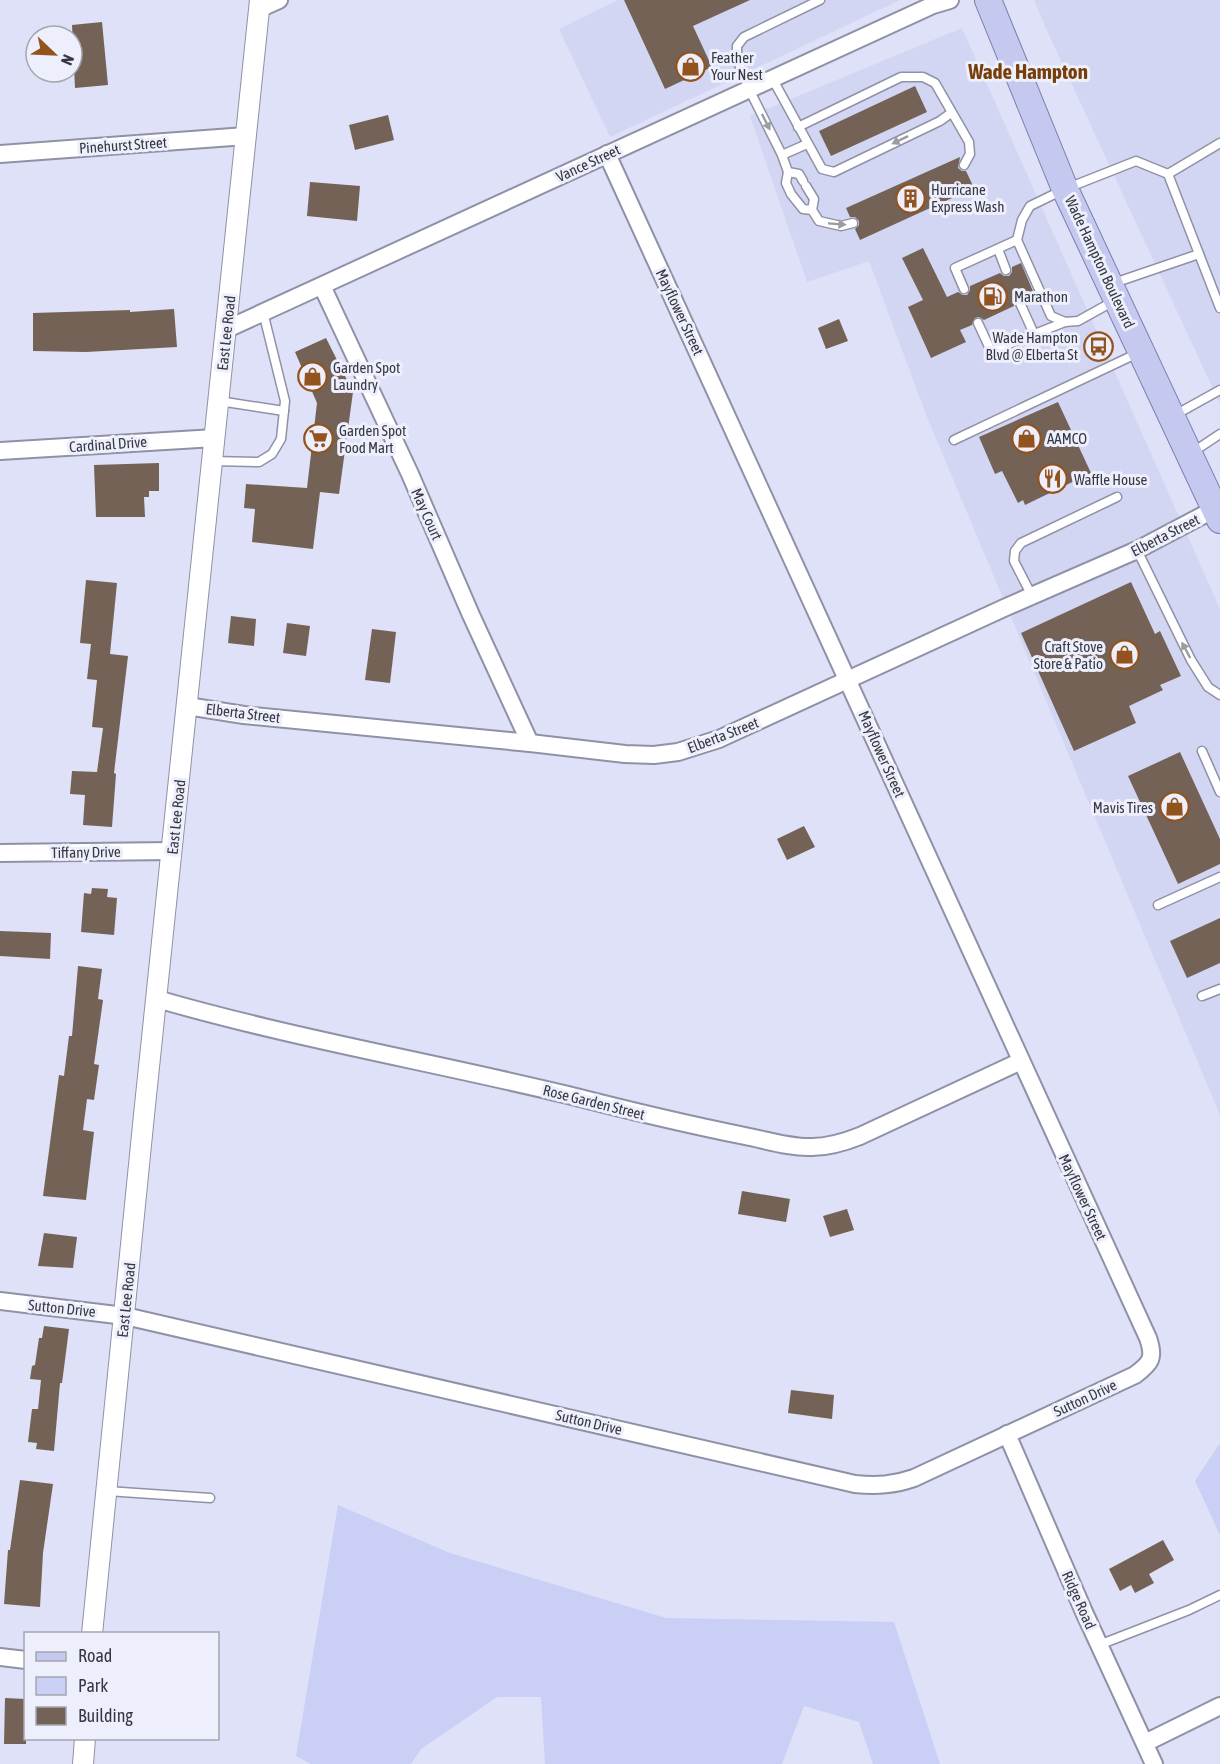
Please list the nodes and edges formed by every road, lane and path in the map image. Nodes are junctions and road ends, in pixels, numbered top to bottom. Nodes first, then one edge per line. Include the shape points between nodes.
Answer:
1 (279, 0) edge
2 (820, 0) edge
3 (950, 0) edge
4 (988, 0) edge
5 (260, 5) edge
6 (772, 78) junction
7 (749, 89) junction
8 (951, 113) junction
9 (798, 127) junction
10 (246, 136) junction
11 (1220, 143) edge
12 (807, 144) junction
13 (0, 154) edge
14 (607, 154) junction
15 (782, 155) junction
16 (963, 165) dead end
17 (788, 172) junction
18 (1168, 174) junction
19 (1065, 189) junction
20 (812, 210) junction
21 (853, 223) dead end
22 (1017, 240) junction
23 (998, 249) junction
24 (1199, 254) junction
25 (1006, 270) dead end
26 (322, 286) junction
27 (964, 289) dead end
28 (1114, 292) junction
29 (1020, 303) dead end
30 (1220, 308) edge
31 (263, 312) junction
32 (1065, 322) junction
33 (978, 323) dead end
34 (227, 329) junction
35 (1034, 334) junction
36 (1142, 352) junction
37 (1220, 390) edge
38 (219, 401) junction
39 (284, 411) junction
40 (1172, 417) junction
41 (1220, 434) edge
42 (215, 438) junction
43 (954, 440) dead end
44 (0, 451) edge
45 (1190, 454) junction
46 (213, 461) junction
47 (1117, 497) dead end
48 (1218, 515) edge
49 (1137, 550) junction
50 (1032, 596) junction
51 (848, 680) junction
52 (1220, 695) edge
53 (187, 706) junction
54 (530, 743) junction
55 (1202, 751) dead end
56 (1220, 792) edge
57 (172, 851) junction
58 (0, 853) edge
59 (1220, 878) edge
60 (1158, 905) dead end
61 (1220, 989) edge
62 (1202, 996) dead end
63 (157, 999) junction
64 (1021, 1061) junction
65 (0, 1301) edge
66 (125, 1316) junction
67 (1151, 1357) joint
68 (1006, 1434) junction
69 (107, 1491) junction
70 (210, 1498) dead end
71 (1220, 1595) edge
72 (92, 1632) edge
73 (1099, 1645) junction
74 (0, 1657) edge
75 (24, 1660) edge
76 (1220, 1706) edge
77 (85, 1740) edge
78 (1144, 1743) junction
79 (83, 1764) edge
80 (1154, 1764) edge

1 - 5 street
2 - 7 lane via 744,37 737,46 737,58
3 - 6 street, Vance Street
4 - 19 main road, Wade Hampton Boulevard
5 - 10 street, East Lee Road
6 - 7 street, Vance Street
6 - 9 lane
7 - 14 street, Vance Street
7 -> 15 lane
8 - 9 lane via 935,83 923,77 901,77
8 -> 12 lane via 834,172 822,169
8 - 16 lane via 969,142 970,154
9 - 12 lane
10 - 13 street, Pinehurst Street
10 - 34 street, East Lee Road
11 - 18 lane
12 - 15 lane
14 - 26 street, Vance Street
14 - 51 street, Mayflower Street
15 - 17 lane
17 - 20 lane via 799,174 814,199
17 - 20 lane via 786,183 791,194 803,209
18 - 19 lane via 1136,161
18 - 24 lane
19 - 22 lane via 1030,206
19 - 28 main road, Wade Hampton Boulevard
20 -> 21 lane via 819,221 841,226
22 - 23 lane
22 - 32 lane via 1051,316
23 - 25 lane
23 - 27 lane via 955,268
24 - 28 lane
24 - 30 lane
26 - 31 street, Vance Street
26 - 54 street, May Court
28 - 32 lane via 1078,321
28 - 36 main road, Wade Hampton Boulevard
29 - 35 lane
31 - 34 street, Vance Street
31 - 39 lane via 285,400
32 - 35 lane
33 - 35 lane via 991,351
34 - 38 street, East Lee Road
36 - 40 main road, Wade Hampton Boulevard
36 - 43 lane
37 - 40 lane
38 - 39 lane
38 - 42 street, East Lee Road
39 - 46 lane via 282,439 272,454 259,462
40 - 45 main road, Wade Hampton Boulevard
41 - 45 lane
42 - 44 street, Cardinal Drive
42 - 46 street, East Lee Road
45 - 48 main road, Wade Hampton Boulevard
46 - 53 street, East Lee Road
47 - 50 lane via 1021,543 1014,561
48 - 49 street, Elberta Street
49 - 50 street, Elberta Street
52 -> 49 lane via 1208,687 1191,660
50 - 51 street, Elberta Street
51 - 54 street, Elberta Street via 719,739 678,752 625,754
51 - 64 street, Mayflower Street
53 - 54 street, Elberta Street
53 - 57 street, East Lee Road
55 - 56 lane
57 - 58 street, Tiffany Drive
57 - 63 street, East Lee Road
59 - 60 lane
61 - 62 lane
63 - 64 street, Rose Garden Street via 372,1053 793,1146 843,1143
63 - 66 street, East Lee Road
64 - 67 street, Mayflower Street via 1148,1338
65 - 66 street, Sutton Drive
66 - 68 street, Sutton Drive via 855,1484 879,1486 915,1478
66 - 69 street, East Lee Road
67 - 68 street, Sutton Drive via 1135,1375
68 - 73 street, Ridge Road
69 - 70 lane
69 - 72 street, East Lee Road
71 - 73 lane
73 - 78 street, Ridge Road
74 - 75 street
76 - 78 street
77 - 79 street
78 - 80 street, Ridge Road

